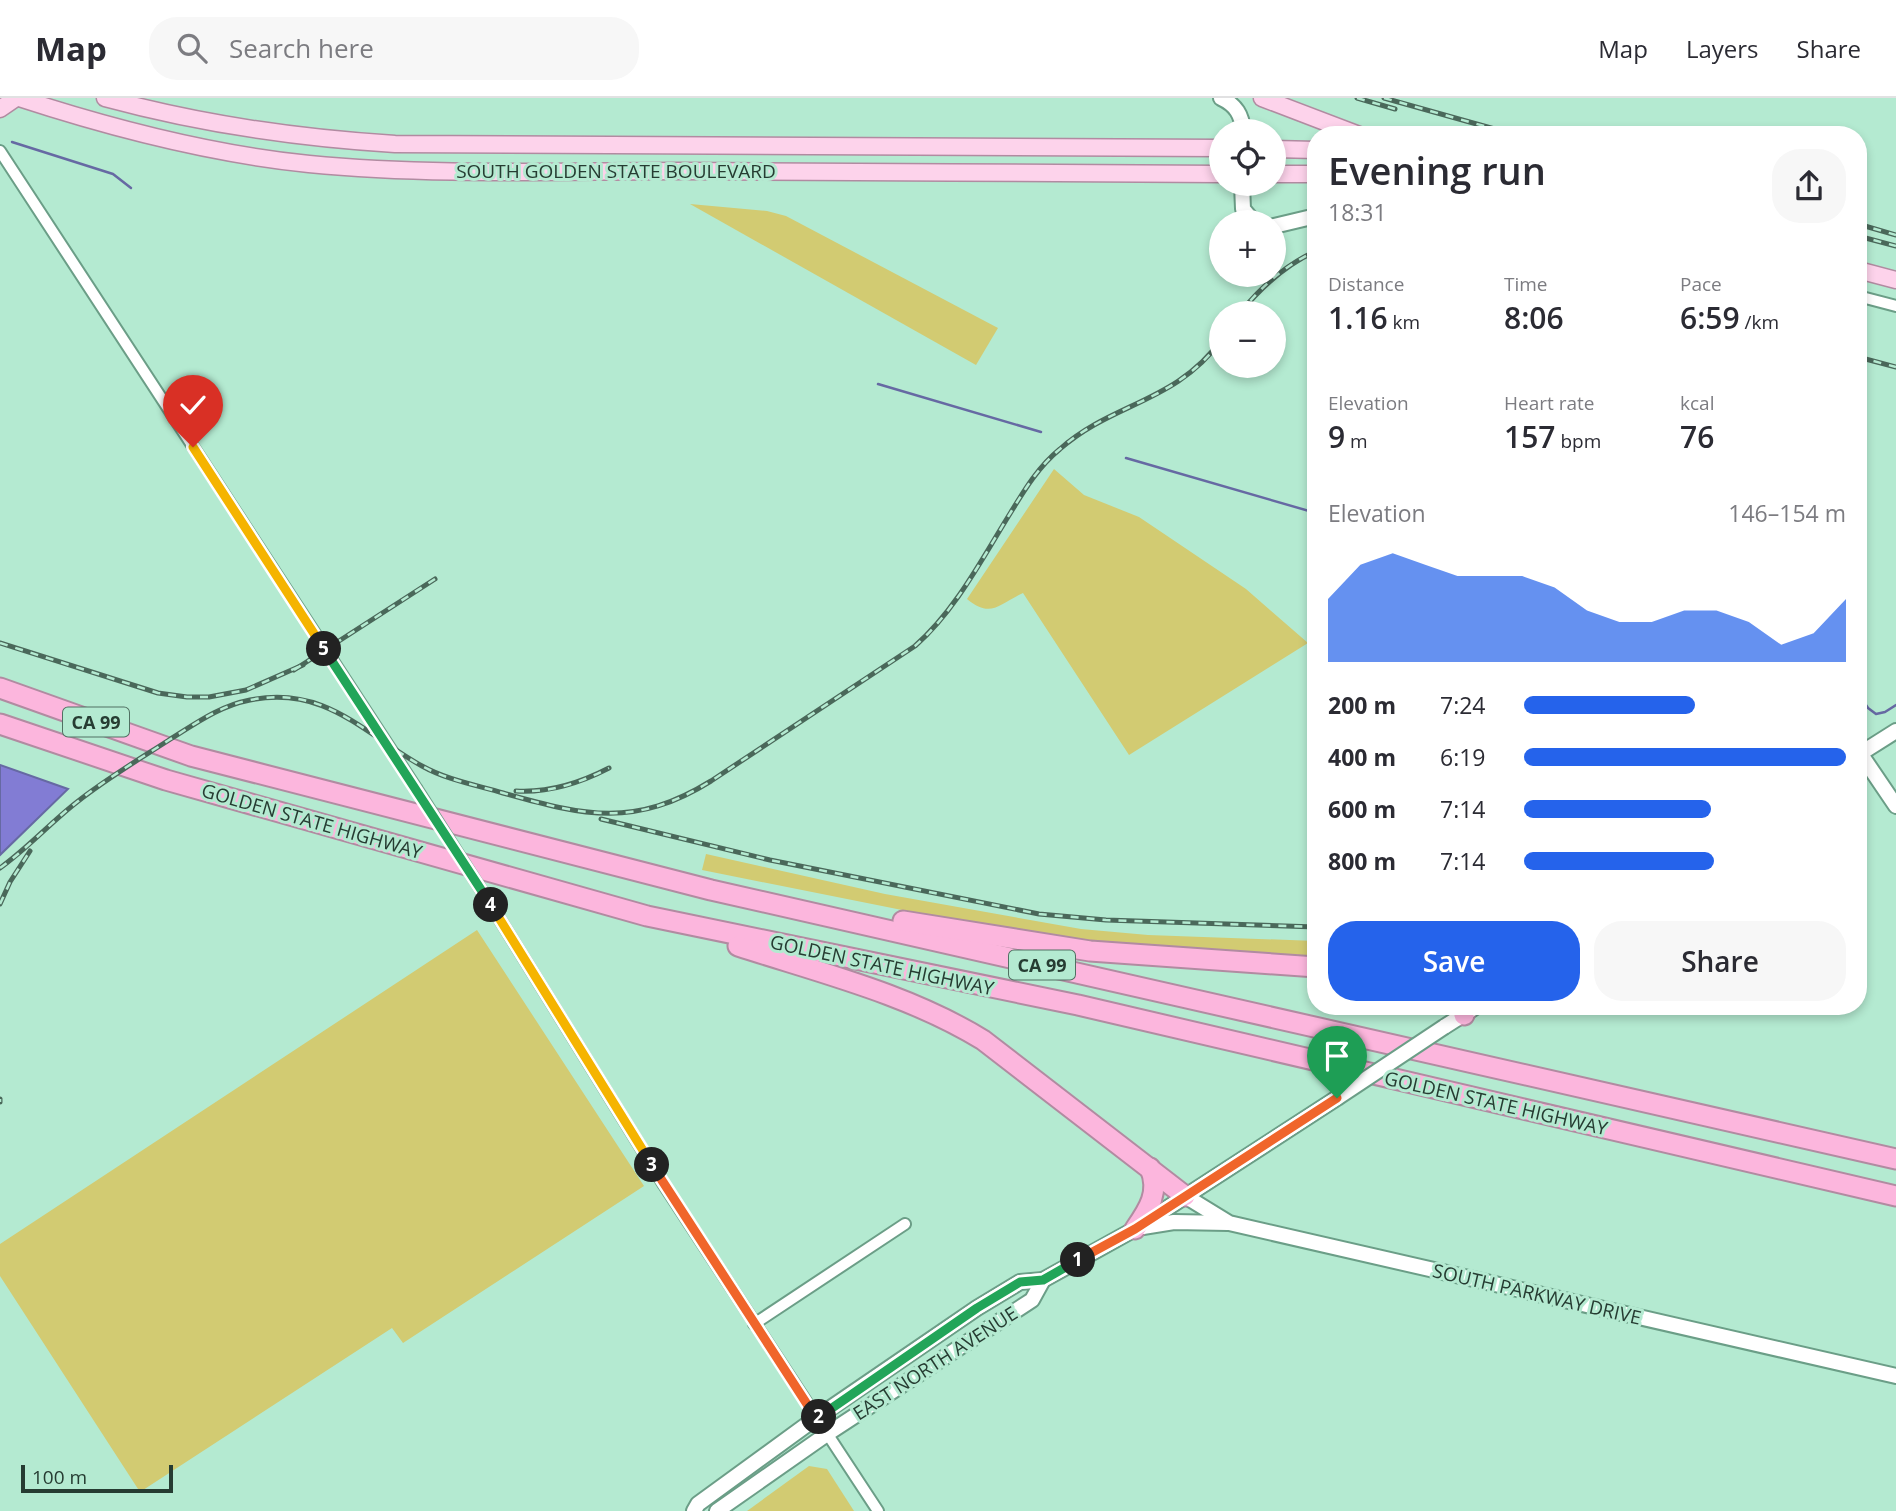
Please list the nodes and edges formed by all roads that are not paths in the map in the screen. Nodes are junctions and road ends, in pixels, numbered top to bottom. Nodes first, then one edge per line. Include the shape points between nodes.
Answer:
1 (18, 98) edge
2 (105, 98) edge
3 (1221, 98) edge
4 (1262, 98) edge
5 (0, 109) edge
6 (1239, 119) edge
7 (1335, 126) edge
8 (1209, 148) edge
9 (1286, 149) edge
10 (1307, 150) edge
11 (2, 158) edge
12 (1209, 174) edge
13 (1286, 174) edge
14 (1307, 174) edge
15 (1307, 218) edge
16 (1286, 223) edge
17 (1867, 272) edge
18 (1896, 280) edge
19 (1867, 298) edge
20 (1896, 306) edge
21 (0, 688) edge
22 (0, 724) edge
23 (1896, 732) edge
24 (1867, 749) edge
25 (1867, 763) edge
26 (1896, 806) edge
27 (711, 890) junction
28 (647, 916) junction
29 (1307, 966) edge
30 (1460, 1015) edge
31 (1896, 1159) edge
32 (1150, 1168) junction
33 (1185, 1196) junction
34 (1896, 1196) edge
35 (1229, 1223) junction
36 (905, 1224) dead end
37 (1135, 1229) junction
38 (1043, 1280) junction
39 (754, 1324) junction
40 (1896, 1377) edge
41 (816, 1418) junction
42 (827, 1434) junction
43 (694, 1511) edge
44 (717, 1511) edge
45 (878, 1511) edge

1 - 5 main road
1 - 12 main road, SOUTH GOLDEN STATE BOULEVARD via 176,142 334,166 478,171
2 - 8 main road, SOUTH GOLDEN STATE BOULEVARD via 245,129 395,144
3 - 6 street via 1231,104
4 - 7 main road
9 - 10 main road
11 - 39 street, bridge via 416,788
13 - 14 main road
15 - 16 street
17 - 18 main road
19 - 20 street
21 - 27 highway, GOLDEN STATE HIGHWAY / CA 99 via 191,756
22 - 28 highway, GOLDEN STATE HIGHWAY / CA 99 via 166,780
23 - 24 street
25 - 26 street
27 - 29 highway via 1090,951
27 - 31 highway, GOLDEN STATE HIGHWAY / CA 99
28 - 32 highway via 935,1013 983,1040
28 - 34 highway, GOLDEN STATE HIGHWAY / CA 99 via 1091,1008
30 - 33 street, EAST NORTH AVENUE, bridge
32 - 33 highway
32 - 37 highway via 1155,1190
33 - 35 street, SOUTH PARKWAY DRIVE
33 - 37 street, EAST NORTH AVENUE
35 - 37 street via 1174,1222
35 - 40 street, SOUTH PARKWAY DRIVE
36 - 39 street
37 - 38 street, EAST NORTH AVENUE
38 - 41 street, EAST NORTH AVENUE via 1020,1282 977,1308
38 - 42 street, EAST NORTH AVENUE via 1032,1300
39 - 41 street
41 - 42 street
41 - 43 street, EAST NORTH AVENUE
42 - 44 street, EAST NORTH AVENUE
42 - 45 street

